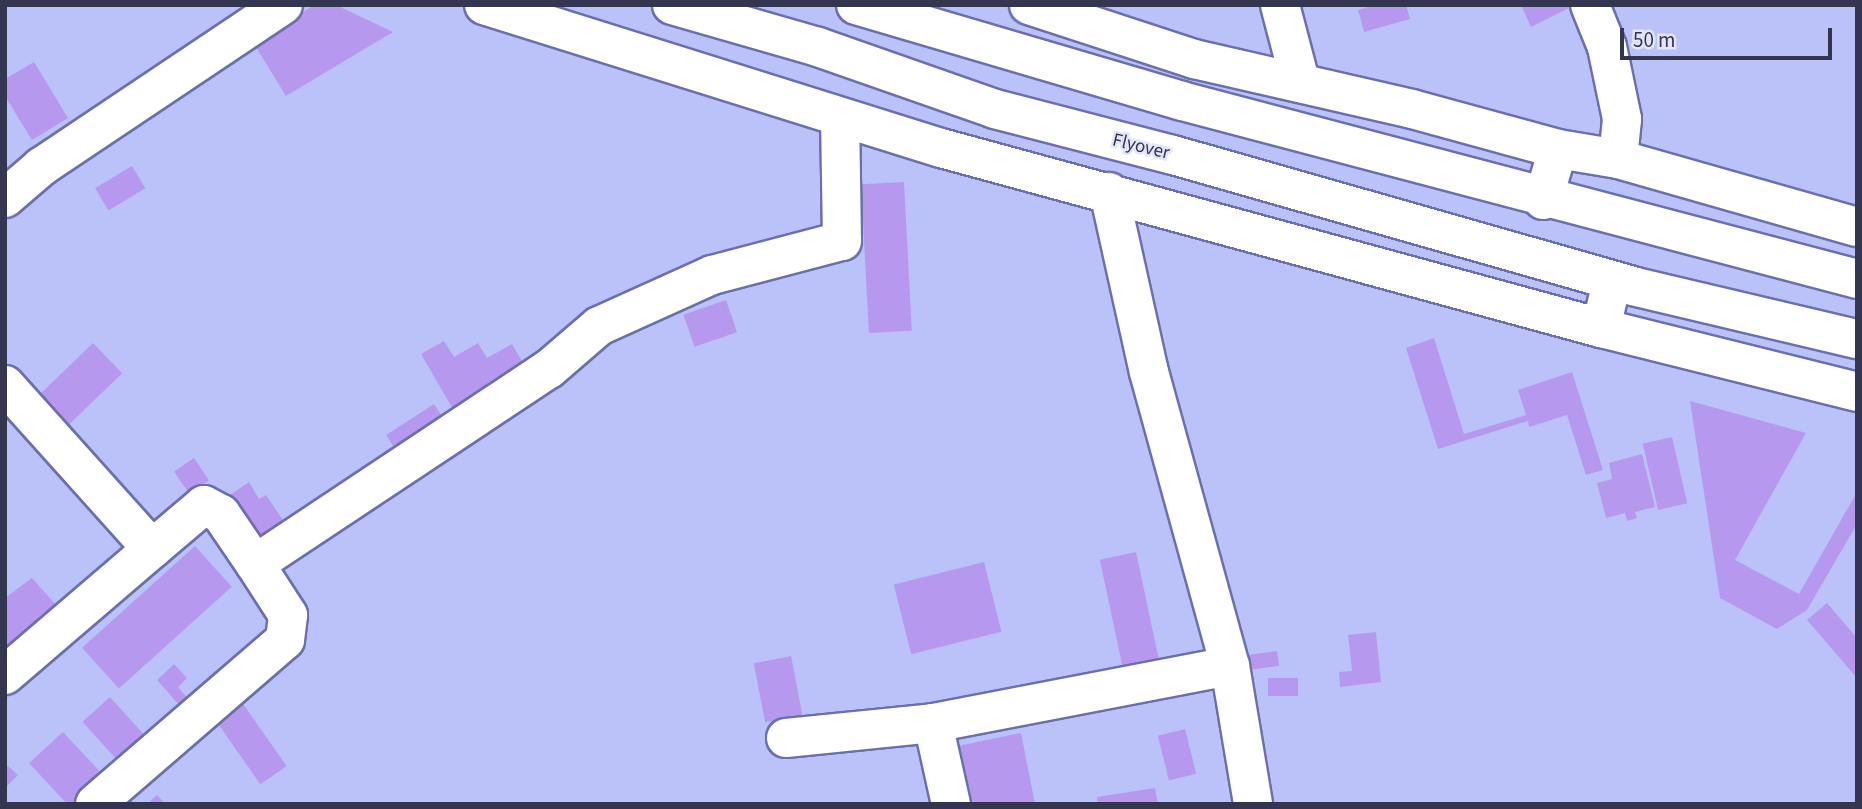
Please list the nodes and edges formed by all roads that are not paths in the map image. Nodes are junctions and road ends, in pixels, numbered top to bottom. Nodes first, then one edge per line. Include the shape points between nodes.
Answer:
1 (283, 5) edge
2 (484, 5) edge
3 (672, 5) edge
4 (856, 5) edge
5 (1029, 5) edge
6 (1280, 5) edge
7 (1590, 5) edge
8 (1105, 17) edge
9 (1300, 81) junction
10 (839, 118) junction
11 (1558, 149) junction
12 (1618, 159) junction
13 (1109, 192) junction
14 (5, 198) edge
15 (1543, 200) junction
16 (1857, 227) edge
17 (1857, 279) edge
18 (1612, 281) junction
19 (1601, 328) junction
20 (1857, 339) edge
21 (5, 385) edge
22 (1857, 392) edge
23 (152, 549) junction
24 (255, 564) junction
25 (1230, 666) junction
26 (5, 675) edge
27 (933, 723) junction
28 (786, 737) dead end
29 (95, 804) edge
30 (951, 804) edge
31 (1253, 804) edge

1 - 14 main road via 41,167
2 - 10 main road
3 - 18 main road, Flyover via 818,47 995,109
4 - 15 main road
5 - 8 main road
6 - 9 main road
7 - 12 main road via 1607,47 1622,119
8 - 9 main road via 1194,59
9 - 11 main road
10 - 13 main road
10 - 24 main road via 842,240 712,275 599,326 549,369
11 - 12 main road
11 - 15 main road
12 - 16 main road
13 - 19 main road
13 - 25 main road via 1149,372
15 - 17 main road
18 - 19 main road
18 - 20 main road, Flyover
19 - 22 main road
21 - 23 main road
23 - 24 main road via 204,505 221,514
23 - 26 main road
24 - 29 main road via 288,615 285,640
25 - 27 main road
25 - 31 main road
27 - 28 main road
27 - 30 main road

